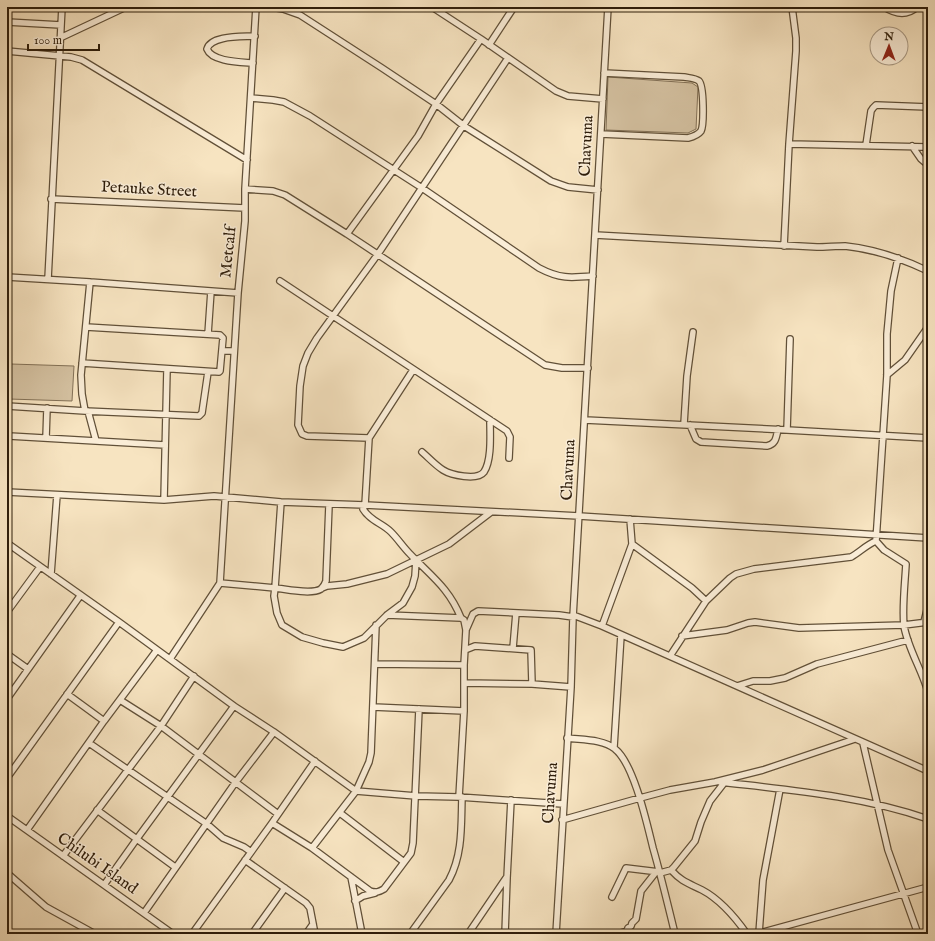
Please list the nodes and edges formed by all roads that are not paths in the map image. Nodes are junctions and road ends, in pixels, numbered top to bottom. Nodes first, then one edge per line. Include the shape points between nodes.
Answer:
1 (62, 7) edge
2 (126, 7) edge
3 (256, 7) edge
4 (271, 7) edge
5 (432, 7) edge
6 (514, 7) edge
7 (608, 7) edge
8 (792, 7) edge
9 (884, 7) edge
10 (917, 7) edge
11 (7, 22) edge
12 (61, 25) junction
13 (255, 36) junction
14 (60, 38) junction
15 (481, 39) junction
16 (489, 45) junction
17 (7, 51) edge
18 (58, 56) junction
19 (508, 58) junction
20 (253, 63) junction
21 (604, 73) junction
22 (251, 98) junction
23 (603, 99) junction
24 (436, 104) junction
25 (928, 107) edge
26 (464, 126) junction
27 (601, 134) junction
28 (788, 144) junction
29 (866, 145) junction
30 (912, 146) junction
31 (928, 147) edge
32 (247, 160) junction
33 (928, 165) edge
34 (394, 170) junction
35 (422, 188) junction
36 (246, 189) junction
37 (598, 190) junction
38 (51, 199) junction
39 (245, 208) junction
40 (347, 234) junction
41 (595, 235) junction
42 (784, 246) junction
43 (378, 254) junction
44 (898, 258) junction
45 (928, 270) edge
46 (593, 276) junction
47 (7, 277) edge
48 (48, 280) junction
49 (280, 281) dead end
50 (90, 282) junction
51 (211, 291) junction
52 (238, 293) junction
53 (333, 317) junction
54 (86, 326) junction
55 (928, 327) edge
56 (693, 332) dead end
57 (208, 334) junction
58 (790, 339) dead end
59 (222, 351) junction
60 (234, 351) junction
61 (82, 363) junction
62 (588, 368) junction
63 (167, 369) junction
64 (413, 370) junction
65 (208, 372) junction
66 (887, 375) junction
67 (7, 406) edge
68 (47, 408) junction
69 (87, 411) junction
70 (166, 415) junction
71 (490, 420) junction
72 (585, 420) junction
73 (684, 424) junction
74 (690, 425) junction
75 (778, 429) junction
76 (787, 430) junction
77 (7, 434) edge
78 (883, 435) junction
79 (46, 438) junction
80 (369, 438) junction
81 (928, 438) edge
82 (96, 441) junction
83 (165, 446) junction
84 (422, 452) dead end
85 (509, 458) dead end
86 (7, 492) edge
87 (57, 495) junction
88 (226, 498) junction
89 (164, 500) junction
90 (281, 502) junction
91 (329, 505) junction
92 (365, 505) junction
93 (491, 512) junction
94 (580, 516) junction
95 (630, 520) junction
96 (876, 538) junction
97 (928, 538) edge
98 (7, 543) edge
99 (632, 544) junction
100 (416, 560) junction
101 (40, 567) junction
102 (52, 574) junction
103 (220, 583) junction
104 (275, 588) junction
105 (322, 588) junction
106 (80, 596) junction
107 (706, 601) junction
108 (928, 606) edge
109 (7, 612) edge
110 (516, 613) junction
111 (387, 615) junction
112 (573, 616) junction
113 (461, 618) junction
114 (119, 622) junction
115 (926, 622) edge
116 (904, 625) junction
117 (376, 626) junction
118 (602, 626) junction
119 (466, 630) junction
120 (621, 635) junction
121 (682, 636) junction
122 (908, 640) junction
123 (513, 648) junction
124 (157, 650) junction
125 (465, 650) junction
126 (7, 654) edge
127 (670, 656) junction
128 (170, 659) junction
129 (375, 664) junction
130 (464, 665) junction
131 (28, 669) junction
132 (194, 676) junction
133 (464, 683) junction
134 (532, 684) junction
135 (737, 686) junction
136 (571, 687) junction
137 (928, 692) edge
138 (67, 694) junction
139 (7, 699) edge
140 (120, 700) junction
141 (234, 706) junction
142 (373, 707) junction
143 (419, 709) junction
144 (464, 711) junction
145 (104, 721) junction
146 (161, 726) junction
147 (274, 732) junction
148 (567, 738) junction
149 (855, 739) junction
150 (89, 743) junction
151 (863, 743) junction
152 (614, 747) junction
153 (198, 754) junction
154 (315, 761) junction
155 (127, 770) junction
156 (928, 771) edge
157 (7, 778) edge
158 (715, 782) junction
159 (235, 783) junction
160 (724, 783) junction
161 (780, 789) junction
162 (356, 791) junction
163 (416, 796) junction
164 (168, 797) junction
165 (460, 797) junction
166 (640, 798) junction
167 (511, 800) junction
168 (563, 804) junction
169 (877, 804) junction
170 (97, 810) junction
171 (340, 813) junction
172 (278, 814) junction
173 (7, 816) edge
174 (928, 819) edge
175 (562, 820) junction
176 (272, 823) junction
177 (207, 824) junction
178 (27, 830) junction
179 (136, 840) junction
180 (312, 848) junction
181 (251, 852) junction
182 (63, 856) junction
183 (245, 860) junction
184 (404, 862) junction
185 (175, 867) junction
186 (671, 870) junction
187 (659, 872) junction
188 (7, 873) edge
189 (351, 877) junction
190 (507, 878) junction
191 (104, 885) junction
192 (928, 887) edge
193 (285, 888) junction
194 (375, 893) junction
195 (904, 895) junction
196 (612, 897) dead end
197 (355, 901) junction
198 (144, 913) junction
199 (313, 924) junction
200 (94, 934) edge
201 (173, 934) edge
202 (192, 934) edge
203 (252, 934) edge
204 (306, 934) edge
205 (315, 934) edge
206 (362, 934) edge
207 (410, 934) edge
208 (468, 934) edge
209 (505, 934) edge
210 (556, 934) edge
211 (617, 934) edge
212 (675, 934) edge
213 (747, 934) edge
214 (758, 934) edge
215 (918, 934) edge

1 - 12 street
2 - 14 street
3 - 13 street, Metcalf
4 - 24 street via 300,15
5 - 15 street
6 - 16 street
7 - 21 street, Chavuma
8 - 28 street via 796,51
9 - 10 street via 904,13 912,12
11 - 12 street
12 - 14 street
13 - 20 street, Metcalf
13 - 20 street via 217,40 211,42 207,49 211,55 219,58
14 - 18 street
15 - 16 street
15 - 24 street
16 - 19 street
17 - 18 street
18 - 32 street via 71,56 93,66
18 - 38 street
19 - 23 street via 556,91 568,96
19 - 26 street
20 - 22 street, Metcalf
21 - 23 street, Chavuma
21 - 27 street via 695,79 702,90 703,126 695,136 688,138
22 - 32 street, Metcalf
22 - 34 street via 284,102 294,106
23 - 27 street, Chavuma
24 - 26 street
24 - 34 street
25 - 29 street via 876,105 871,111
26 - 35 street
26 - 37 street via 558,185
27 - 37 street, Chavuma
28 - 29 street
28 - 42 street
29 - 30 street
30 - 31 street
30 - 33 street
32 - 36 street, Metcalf
34 - 35 street
34 - 40 street
35 - 43 street
35 - 46 street via 539,268 562,277
36 - 39 street, Metcalf
36 - 40 street via 273,191 285,195
37 - 41 street, Chavuma
38 - 39 street, Petauke Street
38 - 48 street
39 - 52 street, Metcalf
40 - 43 street
41 - 42 street
41 - 46 street, Chavuma
42 - 44 street via 845,246
43 - 53 street
43 - 62 street via 545,365
44 - 45 street
44 - 66 street via 890,298
46 - 62 street, Chavuma
47 - 48 street, Metcalf
48 - 50 street, Metcalf
49 - 53 street
50 - 51 street, Metcalf
50 - 54 street
51 - 52 street, Metcalf
51 - 57 street
52 - 60 street
53 - 64 street
53 - 80 street via 317,338 303,366 298,425 302,434 307,436
54 - 57 street
54 - 61 street
55 - 66 street via 905,360
56 - 73 street
57 - 59 street via 222,336
58 - 76 street
59 - 60 street
59 - 65 street via 220,371
60 - 88 street
61 - 63 street
61 - 69 street via 80,385
62 - 72 street, Chavuma
63 - 65 street
63 - 70 street
64 - 71 street
64 - 80 street
65 - 70 street via 206,397 201,415
66 - 78 street
67 - 68 street
68 - 69 street
68 - 79 street
69 - 70 street
69 - 82 street
70 - 83 street
71 - 84 street via 489,456 480,475 470,477 450,473
71 - 85 street via 509,434
72 - 73 street
72 - 94 street, Chavuma
73 - 74 street
74 - 75 street
74 - 75 street via 696,439 701,442 767,446 776,441
75 - 76 street
76 - 78 street
77 - 79 street
78 - 81 street
78 - 96 street
79 - 82 street
80 - 92 street
82 - 83 street
83 - 89 street
86 - 87 street
87 - 89 street
87 - 102 street
88 - 89 street via 214,496
88 - 90 street
88 - 103 street
90 - 91 street
90 - 104 street
91 - 92 street
91 - 105 street via 326,581
92 - 93 street
92 - 100 street via 363,509 367,516 391,532
93 - 94 street
93 - 100 street via 449,544
94 - 95 street
94 - 112 street, Chavuma
95 - 96 street
95 - 99 street
96 - 97 street
96 - 107 street via 851,557 744,571 730,578
96 - 116 street via 884,550 906,564
98 - 101 street
99 - 107 street
99 - 118 street
100 - 105 street via 387,574
100 - 111 street via 412,587 403,603
100 - 113 street via 444,587 456,604
101 - 102 street
101 - 109 street
102 - 106 street
103 - 104 street
103 - 128 street
104 - 105 street via 309,591
104 - 117 street via 277,613 282,625 302,637 343,647 364,638
106 - 114 street
106 - 131 street
107 - 121 street
108 - 115 street
110 - 112 street
110 - 119 street via 478,611 473,614
110 - 123 street
111 - 113 street
111 - 117 street
112 - 118 street
112 - 136 street, Chavuma
113 - 119 street
114 - 124 street
114 - 138 street
115 - 116 street
116 - 121 street via 799,628 755,622 727,630
116 - 122 street
117 - 129 street
118 - 120 street
119 - 125 street
120 - 127 street
120 - 152 street
121 - 127 street
122 - 135 street via 817,664 785,678 753,681
122 - 137 street
123 - 125 street via 475,646
123 - 134 street via 531,650
124 - 128 street
124 - 140 street
125 - 130 street
126 - 131 street
127 - 135 street
128 - 132 street
129 - 130 street
129 - 142 street
130 - 133 street
131 - 139 street
132 - 141 street
132 - 146 street
133 - 134 street
133 - 144 street
134 - 136 street
135 - 149 street
136 - 148 street, Chavuma
138 - 145 street
138 - 157 street
140 - 145 street
140 - 146 street
141 - 147 street
141 - 153 street
142 - 143 street
142 - 162 street via 369,762
143 - 144 street
143 - 163 street
144 - 165 street
145 - 150 street
146 - 153 street
146 - 155 street
147 - 154 street
147 - 159 street
148 - 152 street via 596,741
148 - 168 street, Chavuma
149 - 151 street
149 - 158 street via 763,770
150 - 155 street
150 - 178 street
151 - 156 street
151 - 169 street
152 - 166 street via 624,760
153 - 159 street
153 - 164 street
154 - 162 street
154 - 172 street
155 - 164 street
155 - 170 street
158 - 160 street
158 - 166 street
159 - 172 street
159 - 177 street
160 - 161 street
160 - 186 street via 710,801 695,841
161 - 169 street
161 - 214 street via 763,880
162 - 163 street
162 - 171 street
163 - 165 street
163 - 184 street via 413,843 411,853
164 - 177 street
164 - 179 street
165 - 167 street
165 - 207 street via 458,860 449,880
166 - 175 street
166 - 187 street
167 - 168 street
167 - 190 street
168 - 175 street, Chavuma
169 - 174 street
169 - 195 street via 888,850
170 - 179 street
170 - 182 street
171 - 180 street
171 - 184 street
172 - 176 street
173 - 178 street, Chilubi Island
175 - 210 street, Chavuma
176 - 180 street
176 - 181 street
177 - 181 street via 223,838
177 - 185 street
178 - 182 street, Chilubi Island
179 - 185 street
179 - 191 street
180 - 189 street
181 - 183 street
182 - 191 street, Chilubi Island
183 - 193 street
183 - 202 street
184 - 194 street via 384,889
185 - 198 street
186 - 187 street
186 - 213 street via 684,882 703,890 725,907
187 - 196 street via 626,868
187 - 211 street via 641,891 635,921 627,931
187 - 212 street
188 - 200 street via 46,907
189 - 194 street
189 - 197 street
190 - 208 street
190 - 209 street
191 - 198 street, Chilubi Island
192 - 195 street
193 - 199 street via 310,908
193 - 203 street
194 - 197 street
195 - 214 street
195 - 215 street
197 - 206 street
198 - 201 street, Chilubi Island
199 - 204 street
199 - 205 street

